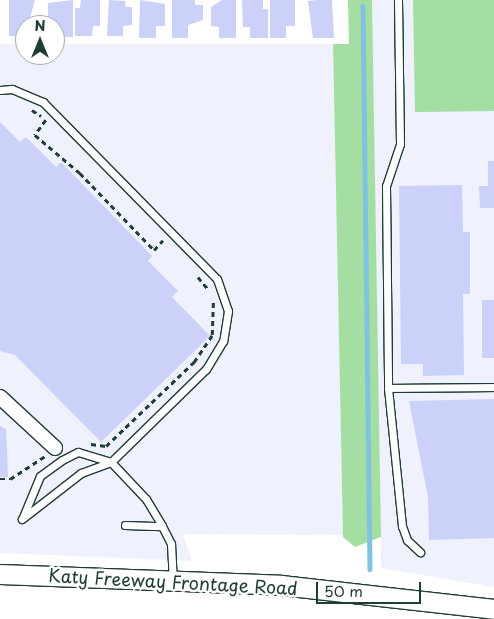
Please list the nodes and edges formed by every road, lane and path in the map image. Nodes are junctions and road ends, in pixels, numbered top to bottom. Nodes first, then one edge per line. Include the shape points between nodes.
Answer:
1 (398, 0) edge
2 (0, 90) edge
3 (29, 108) dead end
4 (169, 246) dead end
5 (192, 269) dead end
6 (494, 387) edge
7 (388, 388) junction
8 (0, 397) edge
9 (84, 443) dead end
10 (55, 448) joint
11 (111, 462) junction
12 (0, 479) edge
13 (125, 525) dead end
14 (162, 526) junction
15 (420, 552) dead end
16 (0, 574) edge
17 (173, 579) junction
18 (494, 609) edge

1 - 7 lane via 400,144 386,186
2 - 11 lane via 12,89 43,102 217,280 228,311 223,341 206,369
3 - 4 path via 47,122 35,135 80,173 154,250 163,240
5 - 9 path via 213,301 212,335 205,348 106,446
6 - 7 lane
7 - 15 lane via 402,526 407,540
8 - 10 street
10 - 12 path via 10,479
11 - 11 lane via 81,473 22,520 40,476 62,460 78,452
11 - 14 lane via 146,499
13 - 14 lane
14 - 17 lane via 171,544
16 - 17 main road, Katy Freeway Frontage Road
17 - 18 main road, Katy Freeway Frontage Road via 415,597

